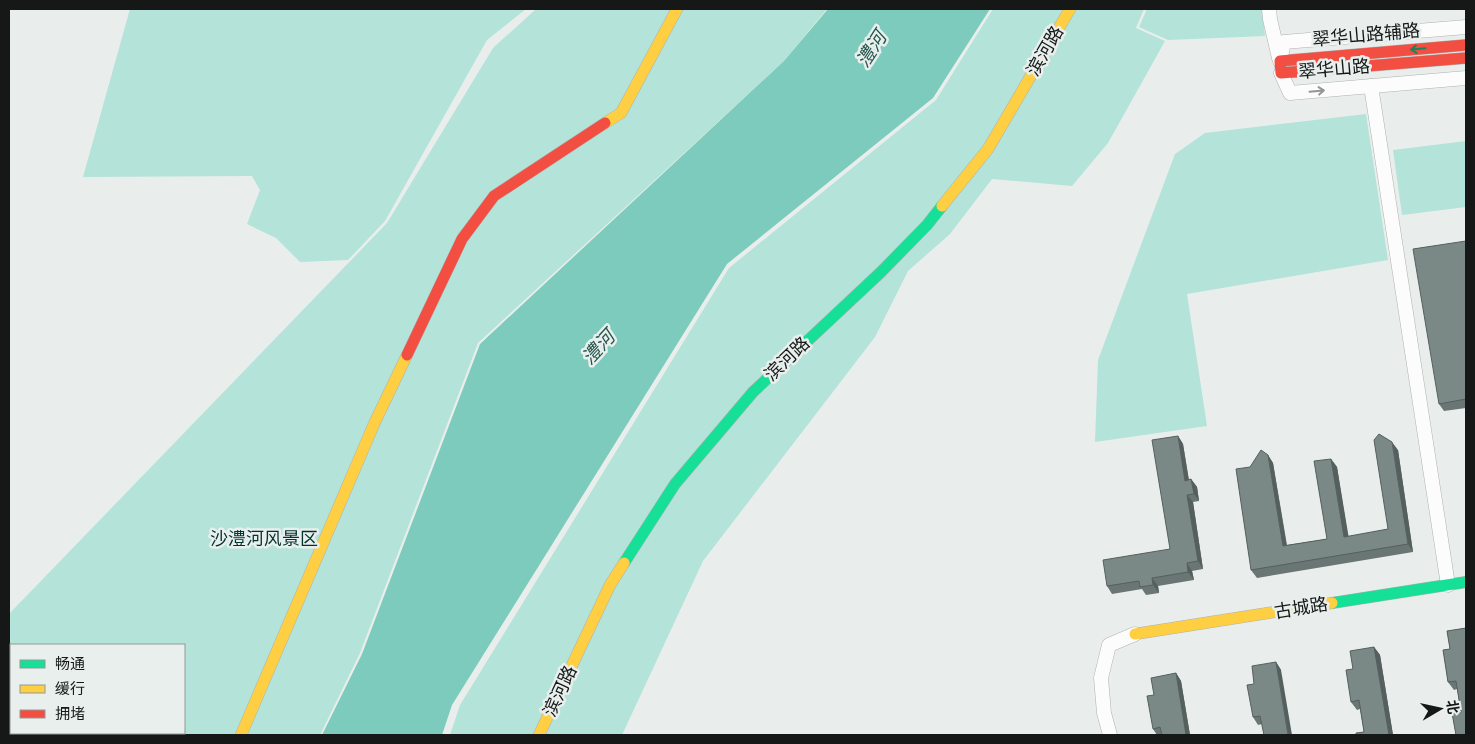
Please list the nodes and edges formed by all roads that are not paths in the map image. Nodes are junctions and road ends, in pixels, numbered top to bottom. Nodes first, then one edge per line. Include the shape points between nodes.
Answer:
1 (678, 9) edge
2 (1070, 9) edge
3 (1269, 9) edge
4 (1466, 26) edge
5 (1466, 45) edge
6 (1466, 58) edge
7 (1281, 67) junction
8 (1466, 78) edge
9 (1371, 86) junction
10 (1466, 582) edge
11 (1448, 585) junction
12 (1135, 634) joint
13 (240, 735) edge
14 (540, 735) edge
15 (1110, 735) edge

1 - 13 street via 621,113 494,196 462,239 374,424
2 - 14 street, 滨河路 via 988,149 966,178 881,272 753,392 675,484 610,585
3 - 7 street
4 - 7 street, 翠华山路辅路 via 1284,42
5 -> 7 street, 翠华山路
6 - 7 street, 翠华山路
7 -> 9 street via 1290,93
8 - 9 street
9 - 11 street
10 - 11 street, 古城路
11 - 12 street, 古城路
12 - 15 street via 1109,645 1101,678 1104,714

